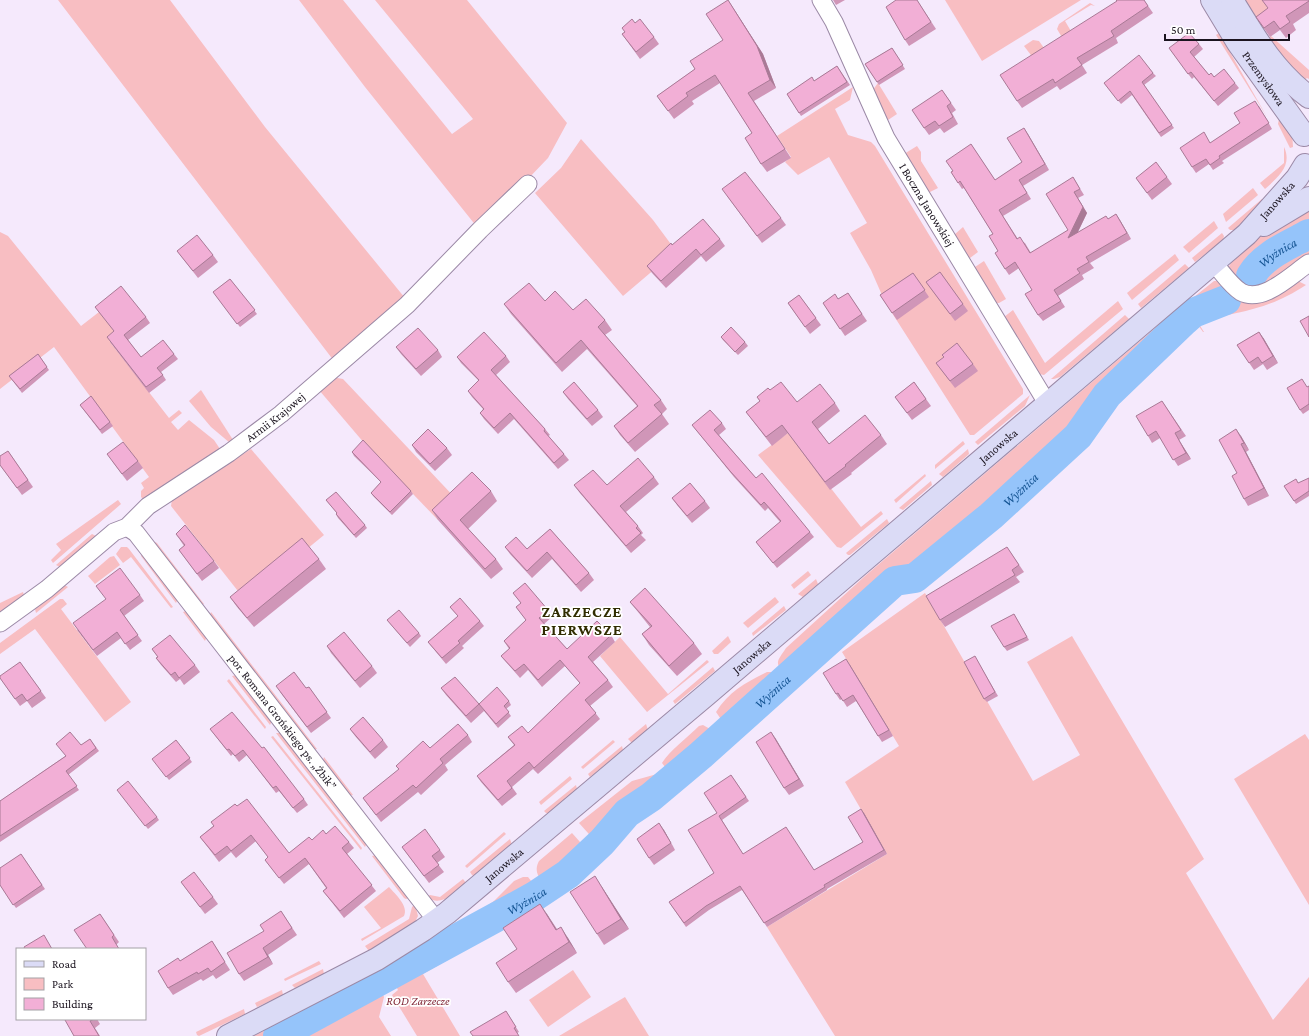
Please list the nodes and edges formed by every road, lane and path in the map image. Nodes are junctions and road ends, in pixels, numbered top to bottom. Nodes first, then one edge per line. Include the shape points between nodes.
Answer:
1 (821, 0) edge
2 (1212, 0) edge
3 (1232, 0) edge
4 (1309, 97) edge
5 (1307, 130) edge
6 (1307, 169) edge
7 (528, 184) dead end
8 (1309, 198) edge
9 (1247, 234) junction
10 (1214, 262) junction
11 (1309, 262) edge
12 (1047, 403) junction
13 (127, 527) junction
14 (0, 623) edge
15 (436, 920) junction
16 (228, 1036) edge

1 - 12 street, I Boczna Janowskiej via 834,22 886,138
2 - 5 street, Przemysłowa via 1238,43
3 - 4 street, Przemysłowa via 1272,63
5 - 6 street via 1302,150
6 - 9 street, Janowska
7 - 13 street, Armii Krajowej via 407,305 281,414 229,453 148,506
8 - 9 street, Janowska
9 - 10 street, Janowska
10 - 11 street via 1238,289 1254,295 1265,293
10 - 12 street, Janowska
12 - 15 street, Janowska via 649,744 476,890
13 - 14 street, Armii Krajowej via 119,528 46,589
13 - 15 street, por. Romana Grońskiego ps. „Żbik” via 136,533
15 - 16 street, Janowska via 377,959

